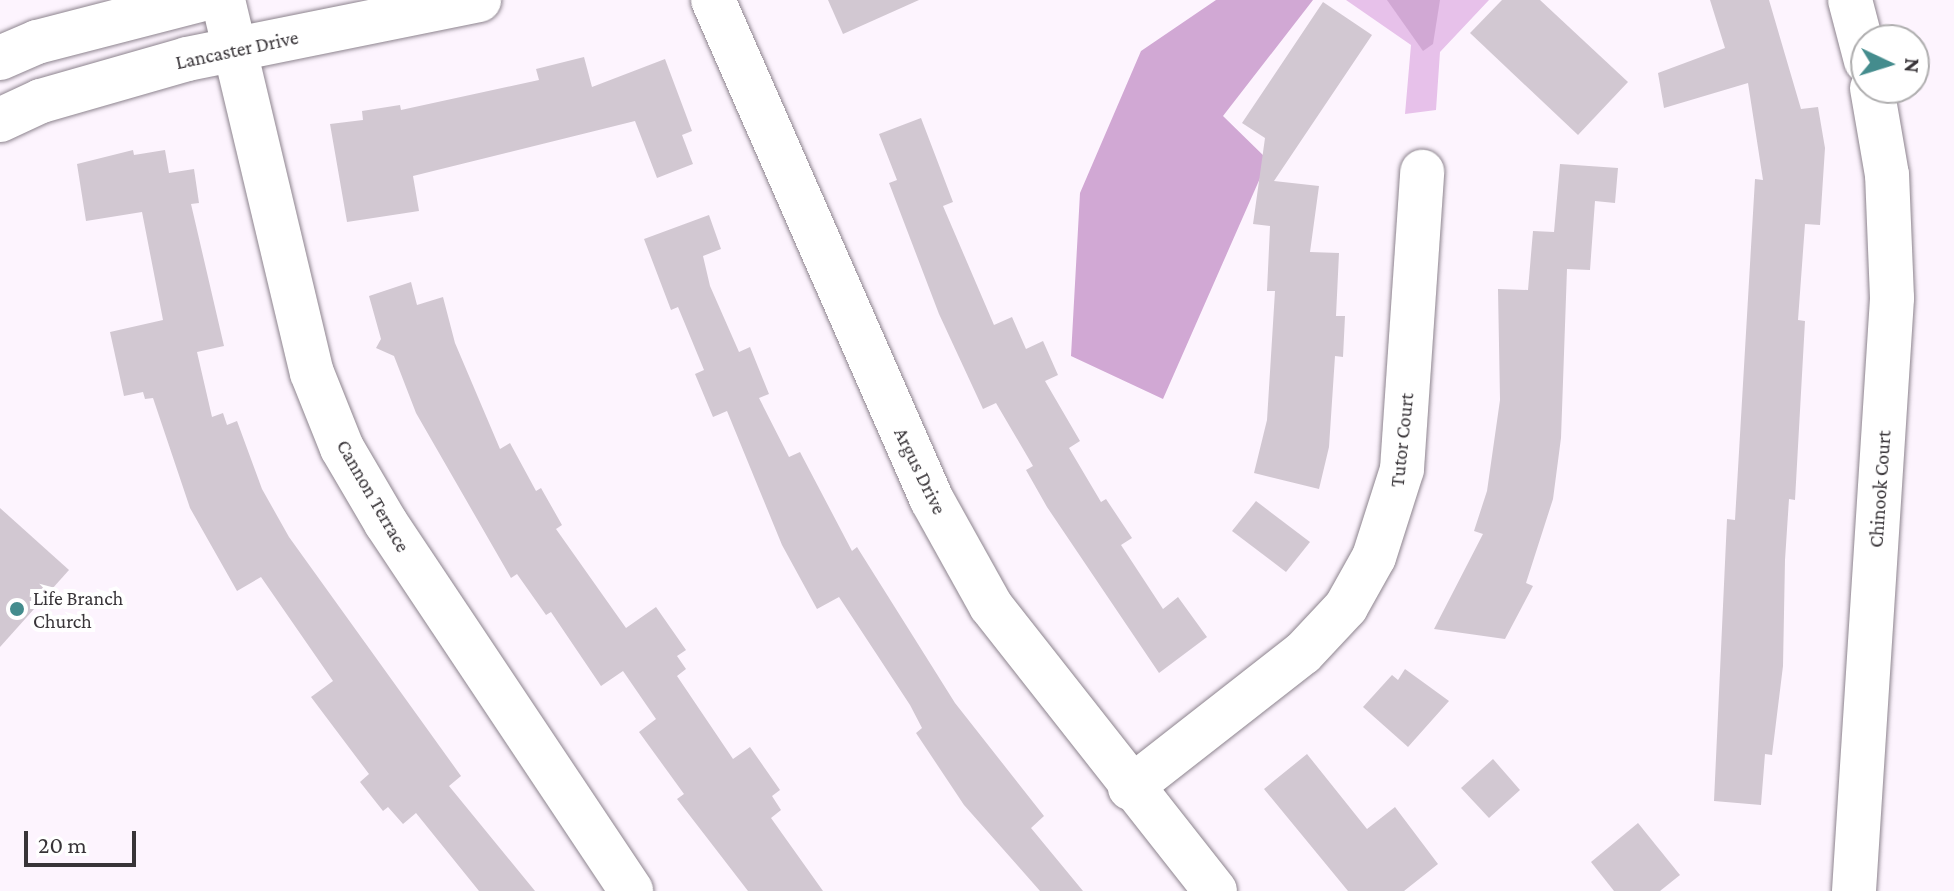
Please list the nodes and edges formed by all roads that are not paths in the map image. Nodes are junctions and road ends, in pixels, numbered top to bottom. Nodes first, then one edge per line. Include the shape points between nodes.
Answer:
1 (199, 0) edge
2 (223, 0) edge
3 (479, 0) edge
4 (713, 0) edge
5 (1850, 0) edge
6 (1856, 24) edge
7 (236, 47) junction
8 (0, 58) edge
9 (1875, 104) edge
10 (0, 120) edge
11 (1422, 172) dead end
12 (1130, 788) junction
13 (631, 891) edge
14 (1215, 891) edge
15 (1854, 891) edge

1 - 8 street via 37,42
2 - 7 street, Cannon Terrace
3 - 7 street, Lancaster Drive
4 - 12 street, Argus Drive via 932,500 991,606
5 - 6 street
7 - 10 street, Lancaster Drive via 41,101
7 - 13 street, Cannon Terrace via 312,373 342,448 386,523
9 - 15 street, Chinook Court via 1887,175 1892,298
11 - 12 street, Tutor Court via 1402,469 1374,557 1346,607 1303,653
12 - 14 street, Argus Drive

